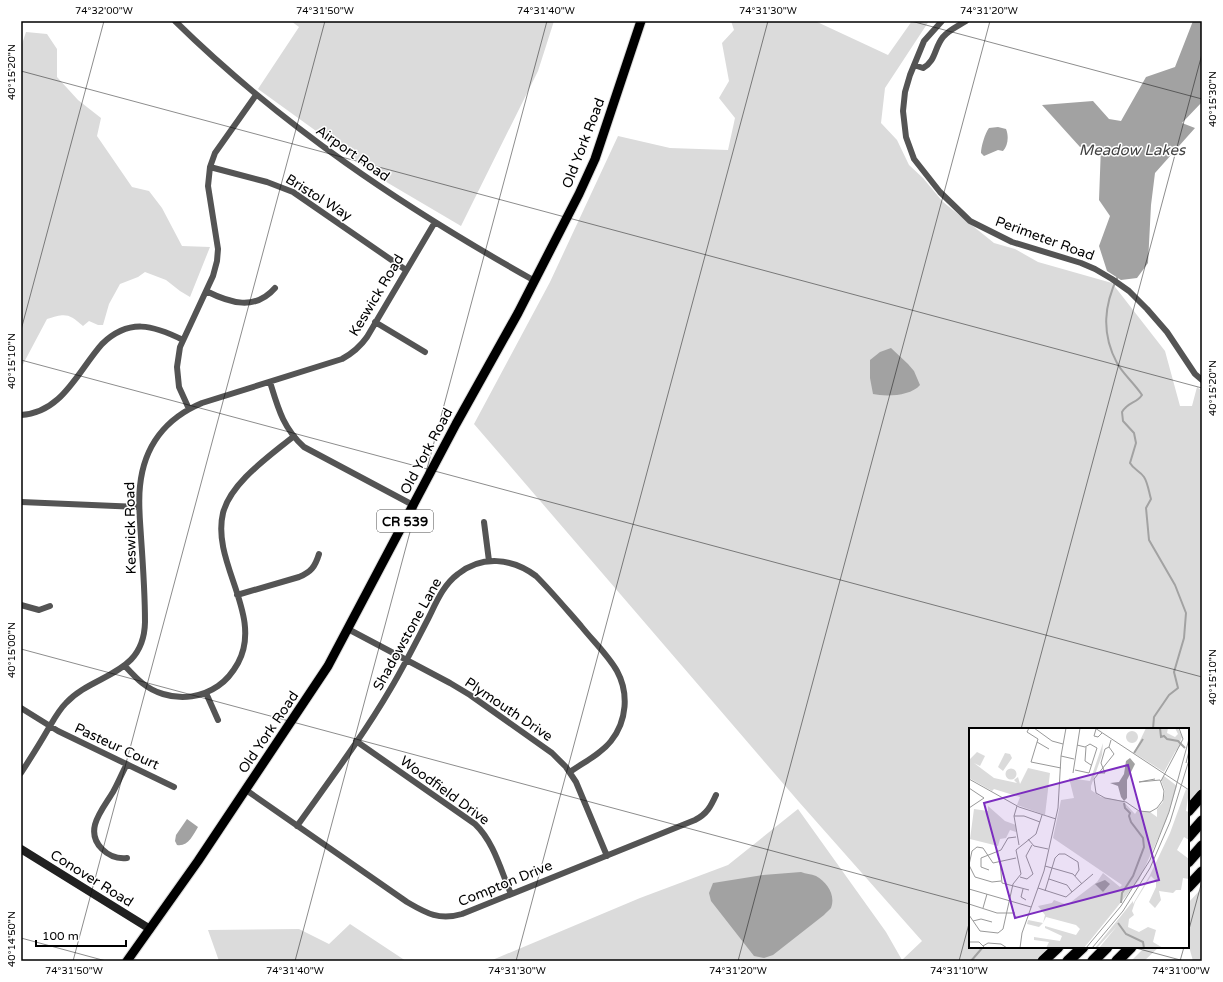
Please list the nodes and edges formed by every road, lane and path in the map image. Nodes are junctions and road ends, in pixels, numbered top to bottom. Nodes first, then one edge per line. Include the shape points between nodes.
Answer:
1 (175, 21) edge
2 (642, 21) edge
3 (942, 21) edge
4 (966, 21) edge
5 (914, 65) junction
6 (256, 95) junction
7 (210, 168) junction
8 (435, 222) junction
9 (406, 270) junction
10 (535, 281) junction
11 (275, 288) dead end
12 (206, 291) junction
13 (375, 322) junction
14 (183, 340) junction
15 (425, 352) dead end
16 (1202, 380) edge
17 (270, 382) junction
18 (189, 409) junction
19 (21, 415) edge
20 (294, 436) junction
21 (21, 502) edge
22 (413, 505) junction
23 (139, 507) junction
24 (484, 522) dead end
25 (318, 554) dead end
26 (489, 561) junction
27 (237, 595) junction
28 (21, 605) edge
29 (50, 606) dead end
30 (348, 629) junction
31 (406, 659) junction
32 (125, 666) junction
33 (206, 693) junction
34 (21, 708) edge
35 (218, 720) dead end
36 (50, 726) junction
37 (356, 741) junction
38 (127, 764) junction
39 (21, 772) edge
40 (570, 772) junction
41 (174, 786) dead end
42 (246, 790) junction
43 (716, 794) dead end
44 (1202, 795) edge
45 (1189, 809) edge
46 (1202, 821) edge
47 (298, 826) junction
48 (1189, 836) edge
49 (1202, 846) edge
50 (21, 849) edge
51 (607, 856) junction
52 (127, 858) dead end
53 (1189, 861) edge
54 (1202, 872) edge
55 (1189, 886) edge
56 (511, 894) junction
57 (150, 929) junction
58 (1057, 948) edge
59 (1081, 948) edge
60 (1106, 948) edge
61 (1130, 948) edge
62 (127, 961) edge
63 (1043, 961) edge
64 (1068, 961) edge
65 (1093, 961) edge
66 (1117, 961) edge

1 - 6 street, Airport Road
2 - 10 main road, Old York Road / CR 539 via 595,159
3 - 5 street, Perimeter Road via 924,41
4 - 5 street via 944,36 930,64 923,68
5 - 16 street, Perimeter Road via 905,92 903,110 906,137 914,159 940,192 970,221 1012,242 1081,263 1119,284 1147,309 1167,332 1195,374
6 - 7 street via 215,153
6 - 8 street, Airport Road via 347,164
7 - 9 street, Bristol Way via 267,182 292,192
7 - 12 street via 208,193 218,255
8 - 9 street, Keswick Road
8 - 10 street, Airport Road
9 - 13 street, Keswick Road
10 - 22 main road, Old York Road / CR 539
11 - 12 street via 263,298 242,303 227,301
12 - 14 street
13 - 15 street
13 - 17 street, Keswick Road via 362,344 351,354
14 - 18 street via 178,356 177,377
14 - 19 street via 160,329 148,327 121,330 102,344 58,400 41,410
17 - 18 street, Keswick Road
17 - 20 street via 280,415
18 - 23 street, Keswick Road via 168,425 148,452 140,480
20 - 22 street via 304,447
20 - 27 street via 242,480 230,496 223,512 222,543
21 - 23 street
22 - 30 main road, Old York Road / CR 539
23 - 32 street, Keswick Road via 145,629 139,648
24 - 26 street
25 - 27 street via 315,566 307,574
26 - 31 street, Shadowstone Lane via 469,567 445,587
26 - 40 street, Shadowstone Lane via 516,564 536,576 604,654 617,672 622,685 624,714 617,732 602,750
27 - 33 street via 245,630 241,656 228,677
28 - 29 street via 39,610
30 - 31 street, Plymouth Drive
30 - 42 main road, Old York Road / CR 539 via 317,683
31 - 37 street, Shadowstone Lane via 390,690
31 - 40 street, Plymouth Drive via 476,699 552,753
32 - 33 street via 144,685 162,694 182,697
32 - 36 street, Keswick Road via 72,697 61,708
33 - 35 street
34 - 36 street, Pasteur Court
36 - 38 street, Pasteur Court
36 - 39 street, Keswick Road
37 - 47 street, Shadowstone Lane
37 - 56 street, Woodfield Drive via 475,824 491,844
38 - 41 street, Pasteur Court
38 - 52 street via 96,819 94,830 96,840 103,850 117,858
40 - 51 street, Plymouth Drive
42 - 47 street, Compton Drive
42 - 57 main road, Old York Road / CR 539
43 - 51 street, Compton Drive via 710,809 702,816
44 - 45 highway
46 - 48 highway
47 - 56 street, Compton Drive via 407,902 430,915 458,915
49 - 53 highway
50 - 57 street, Conover Road
51 - 56 street, Compton Drive
54 - 55 highway
57 - 62 main road, Old York Road / CR 539
58 - 63 highway
59 - 64 highway
60 - 65 highway
61 - 66 highway

